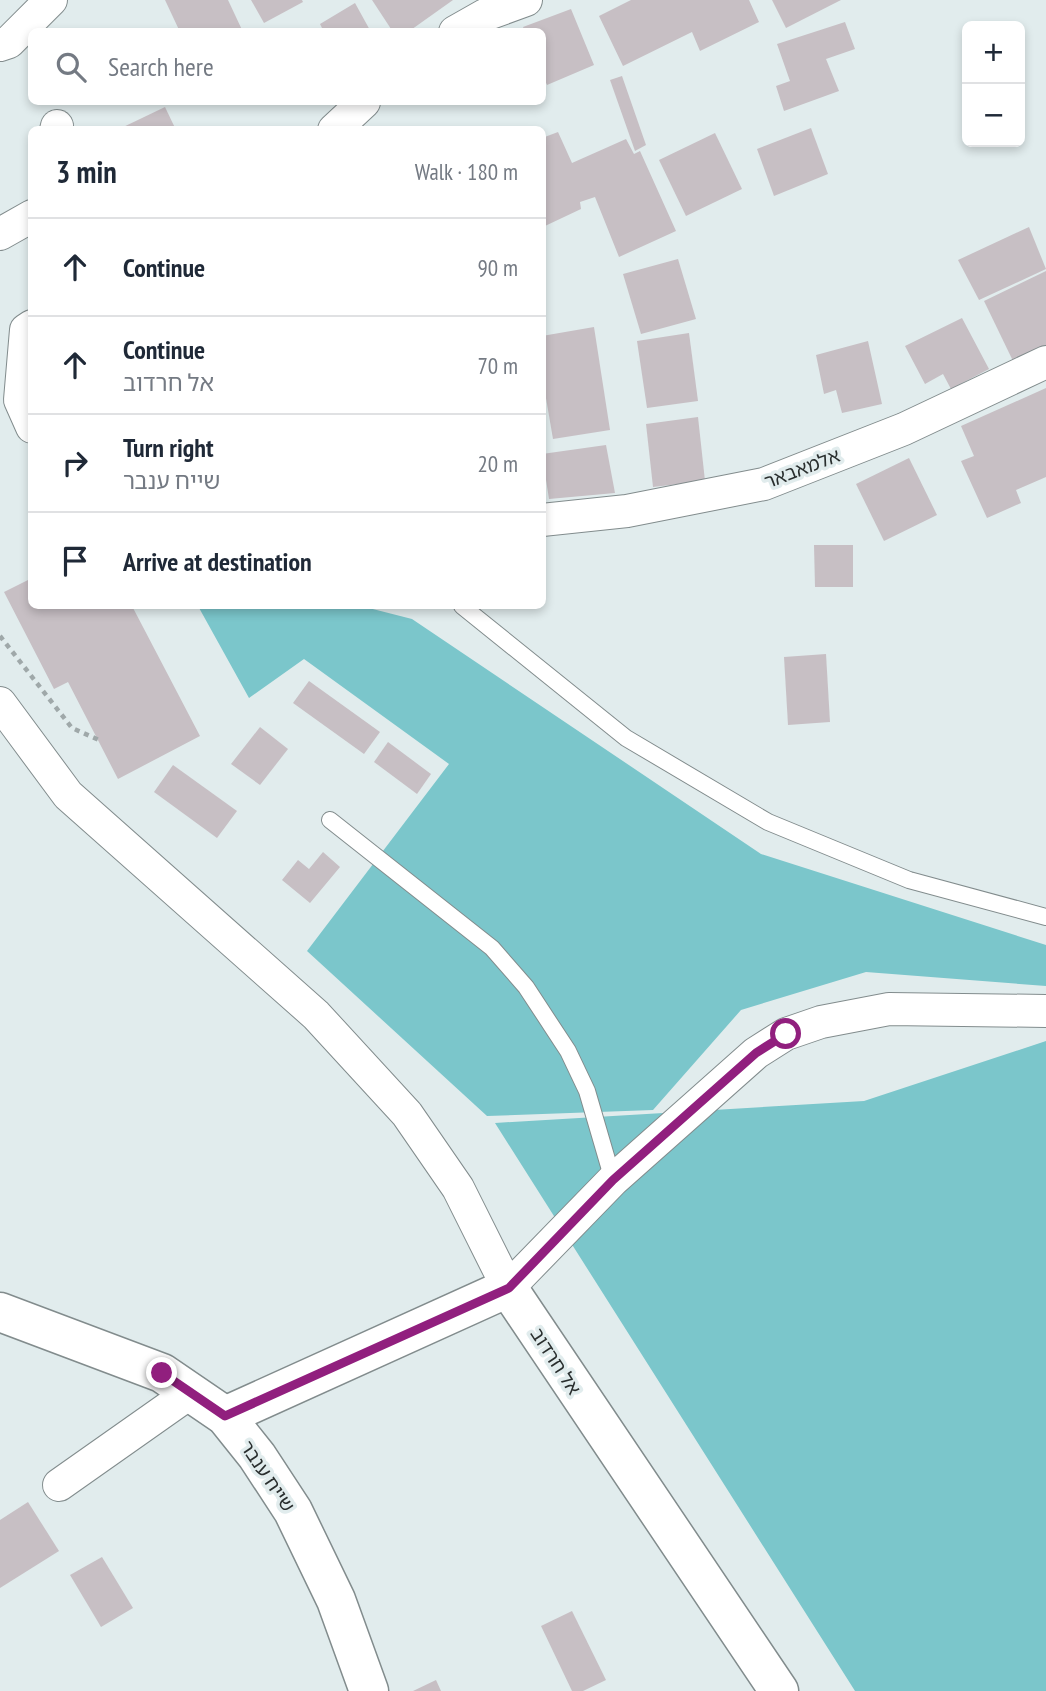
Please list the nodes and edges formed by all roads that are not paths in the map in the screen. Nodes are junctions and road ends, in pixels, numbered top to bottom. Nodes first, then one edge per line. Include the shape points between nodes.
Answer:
1 (51, 0) edge
2 (526, 0) edge
3 (462, 28) edge
4 (0, 45) edge
5 (361, 105) edge
6 (338, 126) edge
7 (28, 218) edge
8 (0, 234) edge
9 (28, 331) edge
10 (1046, 362) edge
11 (18, 364) edge
12 (28, 418) edge
13 (546, 520) edge
14 (466, 609) edge
15 (0, 703) edge
16 (330, 820) dead end
17 (1046, 917) edge
18 (1046, 1012) edge
19 (613, 1180) junction
20 (509, 1288) junction
21 (0, 1312) edge
22 (191, 1392) junction
23 (225, 1416) junction
24 (59, 1485) dead end
25 (369, 1691) edge
26 (779, 1691) edge

1 - 4 street
2 - 3 street
5 - 6 street
7 - 8 street
9 - 11 street
10 - 13 street, אלמאבאר via 904,429 764,484 627,512
11 - 12 street via 20,400
14 - 17 lane via 626,738 768,822 909,880
15 - 20 street via 68,795 316,1015 407,1114 458,1188
16 - 19 lane via 492,948 526,987 568,1051 587,1091
18 - 19 street via 889,1009 786,1034 756,1053
19 - 20 street
20 - 23 street
20 - 26 street, אל חרדוב
21 - 22 street, שייח ענבר via 162,1373
22 - 23 street, שייח ענבר
22 - 24 street
23 - 25 street, שייח ענבר via 293,1511 335,1600

